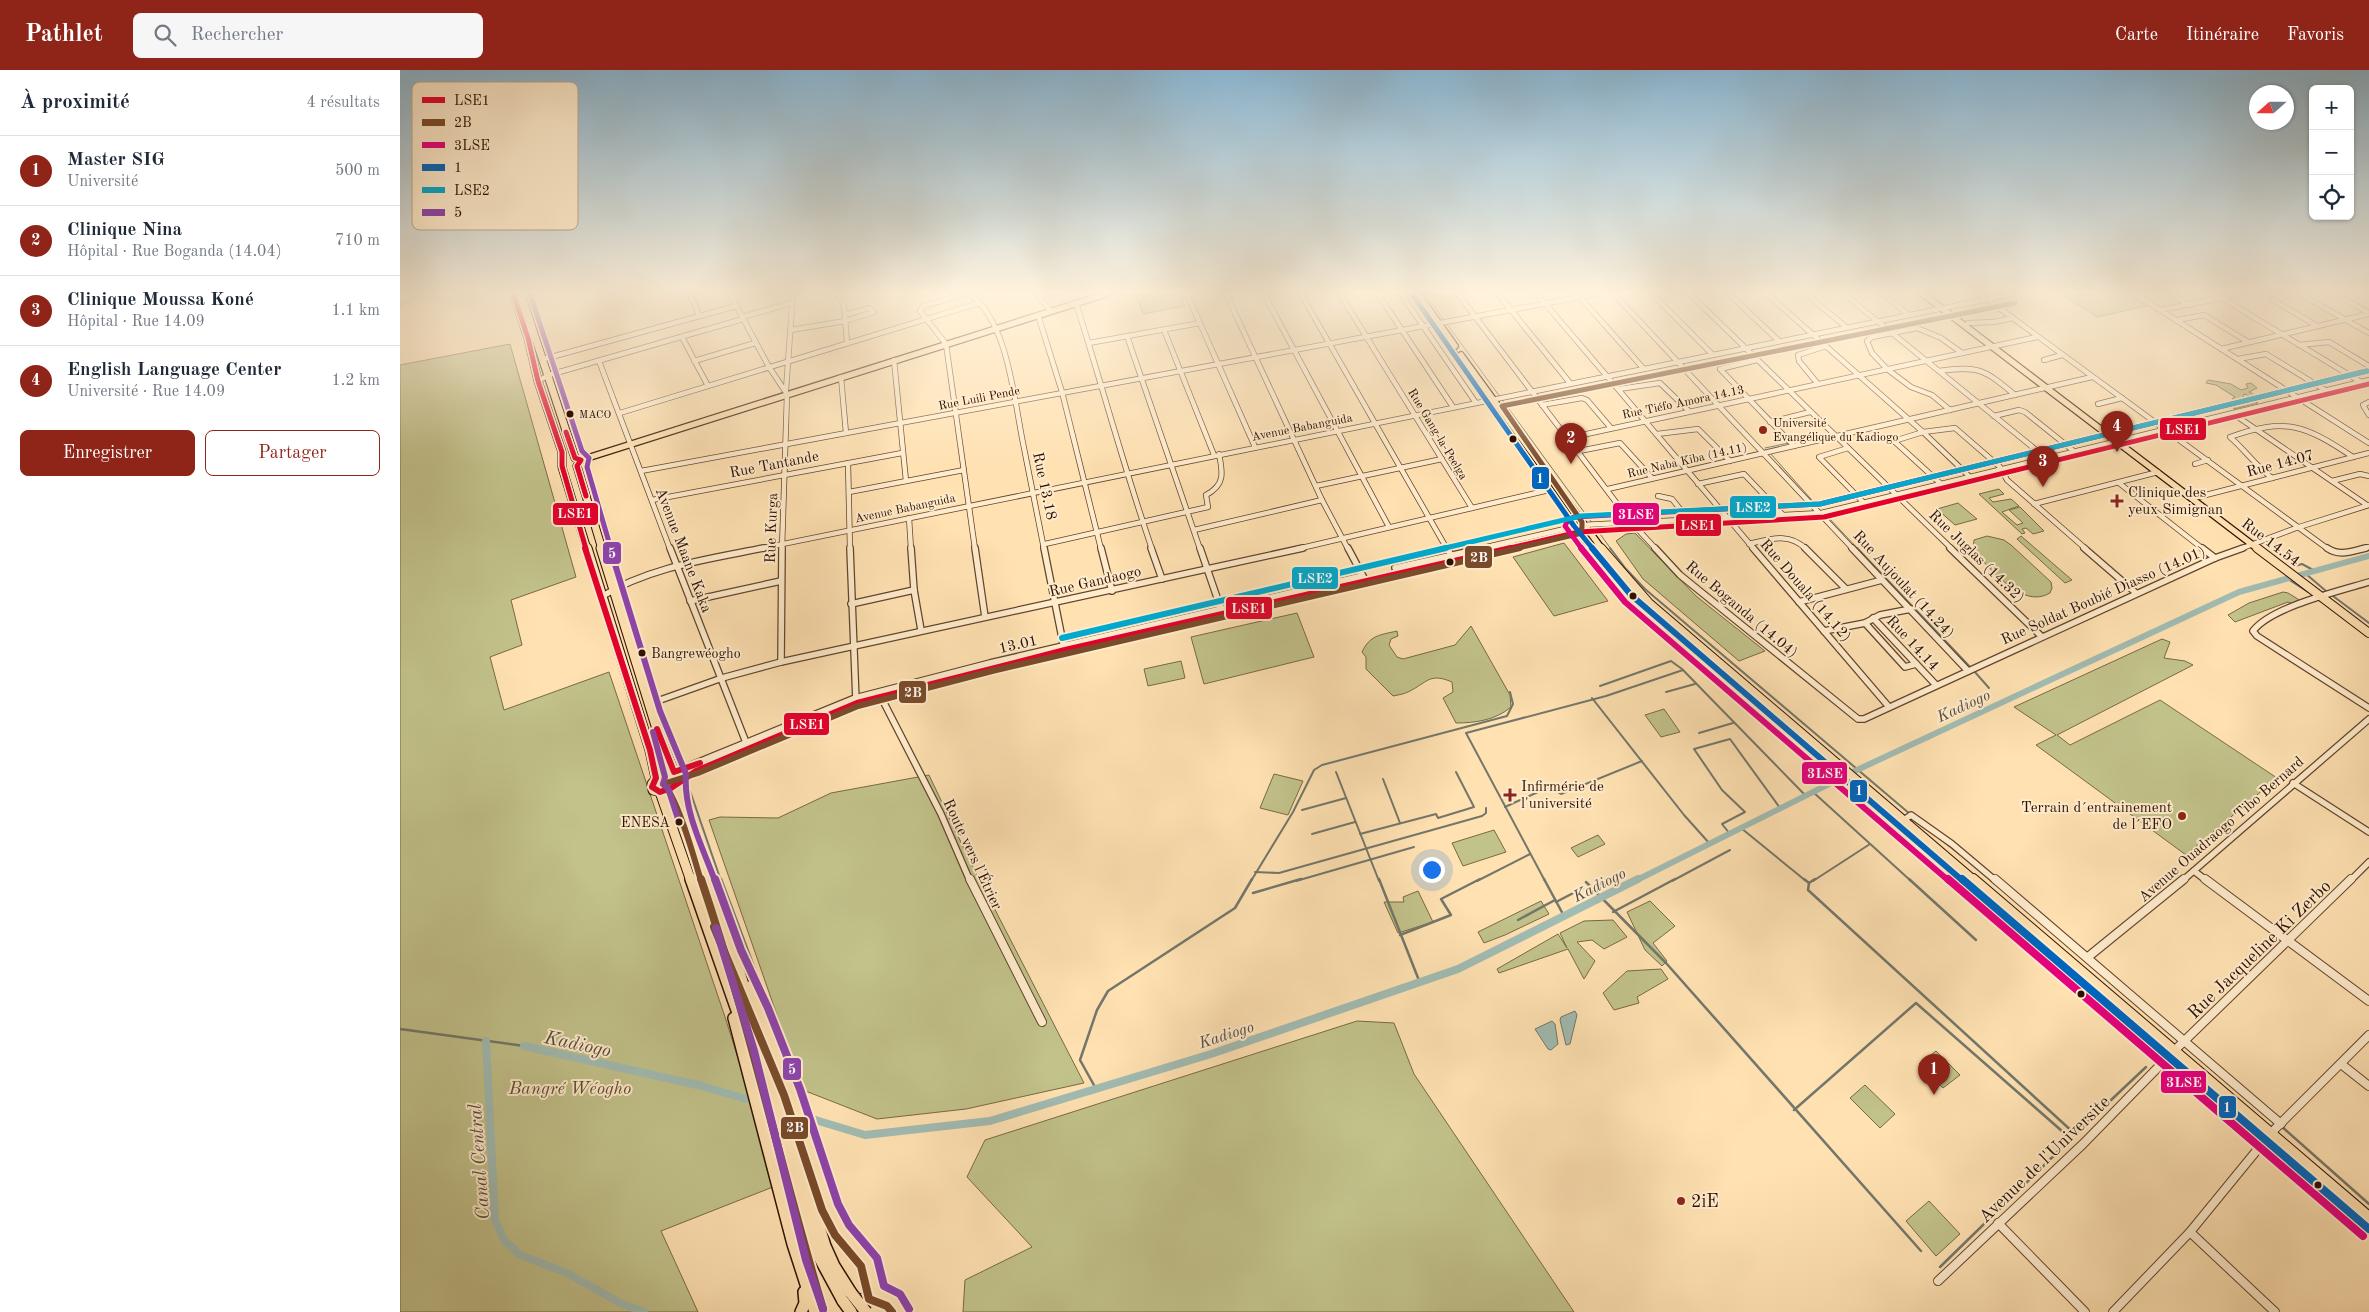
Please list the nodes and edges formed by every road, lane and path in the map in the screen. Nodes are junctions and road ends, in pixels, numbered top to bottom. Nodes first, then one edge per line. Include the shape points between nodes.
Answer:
1 (531, 352) edge
2 (542, 352) edge
3 (569, 352) edge
4 (630, 352) edge
5 (689, 352) edge
6 (725, 352) edge
7 (761, 352) edge
8 (790, 352) edge
9 (818, 352) edge
10 (920, 352) edge
11 (947, 352) edge
12 (1003, 352) edge
13 (1050, 352) edge
14 (1092, 352) edge
15 (1132, 352) edge
16 (1173, 352) edge
17 (1214, 352) edge
18 (1254, 352) edge
19 (1281, 352) edge
20 (1294, 352) edge
21 (1333, 352) edge
22 (1376, 352) edge
23 (1417, 352) edge
24 (1441, 352) edge
25 (1456, 352) edge
26 (1502, 352) edge
27 (1545, 352) edge
28 (1587, 352) edge
29 (1629, 352) edge
30 (1669, 352) edge
31 (1722, 352) edge
32 (1750, 352) edge
33 (1803, 352) edge
34 (1833, 352) edge
35 (1872, 352) edge
36 (1915, 352) edge
37 (1967, 352) edge
38 (2002, 352) edge
39 (2058, 352) edge
40 (2226, 352) edge
41 (2311, 352) edge
42 (2346, 352) edge
43 (1962, 353) joint
44 (1712, 354) joint
45 (2062, 355) junction
46 (1256, 356) junction
47 (544, 359) junction
48 (894, 360) junction
49 (1757, 360) junction
50 (2044, 360) dead end
51 (2238, 360) junction
52 (599, 361) junction
53 (694, 361) junction
54 (789, 361) junction
55 (1678, 361) junction
56 (1926, 361) junction
57 (1219, 363) junction
58 (2369, 366) edge
59 (769, 367) junction
60 (1643, 368) junction
61 (1888, 369) junction
62 (1181, 370) junction
63 (1939, 371) junction
64 (549, 375) junction
65 (1858, 375) junction
66 (1607, 376) junction
67 (842, 377) junction
68 (2092, 377) junction
69 (1141, 378) junction
70 (2369, 380) edge
71 (538, 381) junction
72 (2361, 382) junction
73 (1570, 383) junction
74 (1818, 384) junction
75 (1102, 385) junction
76 (2368, 385) edge
77 (708, 386) junction
78 (2049, 388) junction
79 (1619, 389) junction
80 (1788, 390) junction
81 (2325, 390) junction
82 (787, 392) junction
83 (1062, 392) junction
84 (1531, 392) junction
85 (2015, 395) junction
86 (2122, 398) junction
87 (1747, 399) junction
88 (2300, 399) junction
89 (1491, 400) junction
90 (1014, 401) junction
91 (2369, 402) edge
92 (1476, 403) junction
93 (1979, 404) junction
94 (2098, 404) dead end
95 (1542, 405) junction
96 (1719, 405) junction
97 (1453, 407) junction
98 (1950, 410) junction
99 (1689, 411) junction
100 (955, 412) junction
101 (1810, 412) junction
102 (620, 413) junction
103 (1416, 414) junction
104 (2234, 415) junction
105 (2369, 415) edge
106 (1994, 416) junction
107 (1910, 420) junction
108 (1645, 421) junction
109 (901, 422) junction
110 (1770, 422) junction
111 (1375, 423) junction
112 (1611, 428) junction
113 (2256, 430) junction
114 (1337, 431) junction
115 (2168, 431) junction
116 (1923, 432) junction
117 (846, 433) junction
118 (1657, 434) junction
119 (1836, 436) junction
120 (1568, 438) junction
121 (1295, 439) junction
122 (2122, 443) junction
123 (2369, 443) edge
124 (631, 444) junction
125 (786, 444) junction
126 (1794, 446) junction
127 (1255, 447) junction
128 (1848, 448) junction
129 (1579, 451) junction
130 (2075, 452) junction
131 (902, 453) junction
132 (1764, 453) junction
133 (2369, 453) edge
134 (1216, 455) junction
135 (2353, 457) junction
136 (2046, 458) junction
137 (1442, 460) junction
138 (1730, 460) junction
139 (2208, 460) junction
140 (578, 462) junction
141 (848, 463) junction
142 (2195, 464) dead end
143 (1171, 465) junction
144 (563, 466) junction
145 (1400, 467) junction
146 (2312, 467) junction
147 (964, 470) junction
148 (1686, 470) junction
149 (641, 471) junction
150 (2003, 471) junction
151 (2158, 472) junction
152 (1126, 473) junction
153 (785, 475) junction
154 (2369, 476) edge
155 (1360, 477) junction
156 (1970, 477) junction
157 (1652, 478) junction
158 (2272, 478) junction
159 (906, 481) junction
160 (1975, 481) junction
161 (2332, 481) junction
162 (1085, 482) junction
163 (2119, 483) junction
164 (1698, 484) junction
165 (1941, 484) junction
166 (1316, 486) junction
167 (2242, 486) junction
168 (1608, 489) junction
169 (1549, 490) junction
170 (848, 492) junction
171 (1034, 492) junction
172 (1896, 495) junction
173 (1658, 496) dead end
174 (2198, 497) junction
175 (652, 500) junction
176 (1322, 500) junction
177 (1901, 500) junction
178 (1864, 503) junction
179 (2034, 504) junction
180 (970, 505) junction
181 (2368, 505) edge
182 (1472, 508) junction
183 (1188, 513) junction
184 (1822, 515) junction
185 (1784, 516) junction
186 (909, 518) junction
187 (1430, 518) junction
188 (1688, 519) junction
189 (1731, 520) junction
190 (1142, 523) junction
191 (1633, 524) junction
192 (1389, 527) junction
193 (2296, 528) junction
194 (1581, 529) junction
195 (849, 530) junction
196 (1194, 530) junction
197 (1097, 532) junction
198 (1342, 538) junction
199 (783, 543) junction
200 (1045, 544) junction
201 (1749, 544) junction
202 (2255, 544) junction
203 (2369, 547) edge
204 (1452, 557) junction
205 (2215, 558) junction
206 (677, 565) junction
207 (1207, 570) junction
208 (1364, 578) junction
209 (1162, 579) junction
210 (1882, 580) junction
211 (781, 581) junction
212 (2369, 582) edge
213 (614, 589) junction
214 (1846, 589) junction
215 (914, 590) junction
216 (1112, 591) junction
217 (2136, 593) junction
218 (2324, 596) junction
219 (601, 597) junction
220 (690, 602) junction
221 (1799, 602) junction
222 (1057, 603) junction
223 (851, 604) junction
224 (1911, 610) junction
225 (1222, 612) junction
226 (985, 617) junction
227 (1873, 618) junction
228 (1864, 623) junction
229 (2369, 627) edge
230 (921, 630) junction
231 (1824, 631) junction
232 (2369, 633) edge
233 (2041, 636) junction
234 (853, 647) junction
235 (1064, 648) junction
236 (781, 662) junction
237 (1916, 664) junction
238 (1968, 671) junction
239 (722, 678) junction
240 (1936, 685) junction
241 (881, 696) junction
242 (856, 700) junction
243 (649, 704) junction
244 (1889, 706) junction
245 (2369, 708) edge
246 (1853, 717) joint
247 (2369, 719) edge
248 (748, 746) junction
249 (674, 772) junction
250 (656, 778) junction
251 (2293, 783) junction
252 (676, 785) junction
253 (660, 792) junction
254 (1901, 822) junction
255 (2369, 832) edge
256 (2369, 862) edge
257 (2194, 871) junction
258 (2288, 940) junction
259 (734, 953) junction
260 (2088, 957) junction
261 (718, 959) junction
262 (2369, 1001) edge
263 (1042, 1022) dead end
264 (2369, 1035) edge
265 (2186, 1041) junction
266 (2172, 1053) junction
267 (2341, 1064) junction
268 (2369, 1086) edge
269 (2281, 1124) junction
270 (2268, 1137) junction
271 (2369, 1217) edge
272 (1998, 1223) junction
273 (2369, 1229) edge
274 (2190, 1232) junction
275 (802, 1272) junction
276 (1938, 1281) dead end
277 (876, 1294) junction
278 (847, 1304) edge
279 (801, 1312) edge
280 (815, 1312) edge
281 (866, 1312) edge
282 (900, 1312) edge
283 (2085, 1312) edge
284 (2113, 1312) edge
285 (2275, 1312) edge

1 - 71 highway
2 - 47 highway
3 - 47 street
4 - 52 street
5 - 53 street
6 - 53 street
7 - 59 street
8 - 54 street, Rue Kurga
9 - 54 street
10 - 48 main road
11 - 100 street
12 - 90 street, Rue 13.18
13 - 83 street
14 - 75 street
15 - 69 street
16 - 62 street
17 - 57 street
18 - 46 street
19 - 46 street, Rue Luili Pende
20 - 114 street
21 - 111 street
22 - 103 street, Rue Gang-la-Peelga
23 - 97 street
24 - 92 street
25 - 89 main road
26 - 84 street, Rue Boganda (14.04)
27 - 73 street
28 - 66 street, Rue Douala (14.12)
29 - 60 street
30 - 55 street, Rue Aujoulat (14.24)
31 - 44 street, Avenue Babanguida
32 - 49 street, Rue Juglas (14.32)
33 - 74 street via 1798,355 1801,363
34 - 65 street
35 - 61 street
36 - 56 street
37 - 43 street, Rue Tiéfo Amora 14.13
38 - 78 main road, Rue 14.54
39 - 45 street
40 - 51 street
41 - 72 street
42 - 58 street
43 - 56 street, Rue Tiéfo Amora 14.13
44 - 55 street, Avenue Babanguida
45 - 50 street
45 - 68 street
46 - 57 street, Rue Luili Pende
46 - 121 street
47 - 64 highway
48 - 67 main road
48 - 109 street
49 - 80 street, Rue Juglas (14.32)
49 - 87 street via 1720,368
51 - 81 street via 2266,354
51 - 88 street
52 - 64 street
52 - 102 street, Avenue Maane Kaka
53 - 77 street
54 - 59 street
54 - 82 street, Rue Kurga
55 - 60 street, Avenue Babanguida
55 - 96 street, Rue Aujoulat (14.24)
56 - 61 street, Rue Tiéfo Amora 14.13
56 - 63 street
57 - 62 street, Rue Luili Pende
57 - 127 street
59 - 77 street
59 - 82 street
60 - 66 street, Avenue Babanguida
61 - 65 street, Rue Tiéfo Amora 14.13
61 - 98 street via 1911,387 1932,395
62 - 69 street, Rue Luili Pende
62 - 134 street
63 - 85 street via 1965,366 1975,368
63 - 93 street
64 - 71 street
64 - 140 highway via 560,416
65 - 74 street, Rue Tiéfo Amora 14.13
65 - 107 street
66 - 73 street, Avenue Babanguida
66 - 79 street, Rue Douala (14.12)
67 - 82 main road
67 - 117 street
68 - 78 street, Rue Naba Kiba (14.11)
68 - 86 street
69 - 75 street, Rue Luili Pende
69 - 143 street
70 - 72 street
71 - 144 highway via 562,452
72 - 76 street
72 - 81 street
73 - 84 street, Avenue Babanguida
74 - 80 street, Rue Tiéfo Amora 14.13
75 - 83 street, Rue Luili Pende
75 - 152 street
76 - 88 street
77 - 102 street
78 - 85 street, Rue Naba Kiba (14.11)
78 - 122 main road, Rue 14.54
79 - 99 street via 1654,383 1664,385
79 - 108 street, Rue Douala (14.12)
80 - 87 street, Rue Tiéfo Amora 14.13
80 - 101 street, Rue Juglas (14.32)
81 - 88 street
82 - 124 main road
82 - 125 street, Rue Kurga
83 - 90 street, Rue Luili Pende
83 - 162 street
84 - 89 street, Avenue Babanguida
84 - 95 street, Rue Boganda (14.04)
85 - 93 street, Rue Naba Kiba (14.11)
86 - 94 street
86 - 115 street
87 - 96 street, Rue Tiéfo Amora 14.13
87 - 110 street
88 - 104 street
88 - 123 street
89 - 92 street, Avenue Babanguida
89 - 169 main road
89 - 194 main road
90 - 100 street, Rue Luili Pende
90 - 171 street, Rue 13.18
91 - 105 street via 2363,405
92 - 97 street, Avenue Babanguida
93 - 98 street, Rue Naba Kiba (14.11)
93 - 106 street
95 - 112 street via 1579,398 1587,400
95 - 120 street, Rue Boganda (14.04)
96 - 99 street, Rue Tiéfo Amora 14.13
96 - 132 street, Rue Aujoulat (14.24)
97 - 103 street, Avenue Babanguida
98 - 107 street, Rue Naba Kiba (14.11)
99 - 108 street, Rue Tiéfo Amora 14.13
100 - 109 street, Rue Luili Pende
100 - 147 street
101 - 110 street
101 - 119 street, Rue Juglas (14.32)
102 - 124 street, Avenue Maane Kaka
103 - 111 street, Avenue Babanguida
103 - 137 street, Rue Gang-la-Peelga
104 - 113 street
104 - 115 street
106 - 130 street via 2019,410 2025,412
106 - 136 street
107 - 116 street
107 - 119 street, Rue Naba Kiba (14.11)
108 - 112 street, Rue Tiéfo Amora 14.13
108 - 118 street, Rue Douala (14.12)
109 - 117 street, Rue Luili Pende
109 - 131 street
110 - 126 street
111 - 114 street, Avenue Babanguida
111 - 145 street
112 - 120 street, Rue Tiéfo Amora 14.13
113 - 135 street via 2289,425 2322,438
113 - 146 street
113 - 158 street via 2230,437
114 - 121 street, Avenue Babanguida
114 - 155 street
115 - 122 street
115 - 139 street
116 - 150 street via 1949,427 1958,429
116 - 156 street
116 - 165 street via 1899,438 1894,443
117 - 125 street, Rue Luili Pende
118 - 138 street via 1698,429
118 - 148 street, Rue Douala (14.12)
119 - 126 street, Rue Naba Kiba (14.11)
119 - 128 street, Rue Juglas (14.32)
120 - 129 street, Rue Boganda (14.04)
121 - 127 street, Avenue Babanguida
121 - 166 street
122 - 130 street
122 - 150 street
122 - 151 main road, Rue 14.54
122 - 174 main road
124 - 140 main road
124 - 149 street, Avenue Maane Kaka
125 - 149 street, Rue Luili Pende
125 - 153 street, Rue Kurga
126 - 132 street, Rue Naba Kiba (14.11)
127 - 134 street, Avenue Babanguida
128 - 172 street, Rue Juglas (14.32)
128 - 178 street via 1819,457
129 - 157 street via 1620,443
129 - 168 street, Rue Boganda (14.04)
130 - 136 street
131 - 141 street, Rue Tantande
131 - 159 street
132 - 138 street, Rue Naba Kiba (14.11)
132 - 184 street, Rue Aujoulat (14.24)
133 - 135 street, Rue 14.07
134 - 143 street, Avenue Babanguida
134 - 183 street via 1224,478 1219,489 1206,495 1208,507
135 - 146 street, Rue 14.07
136 - 150 street
137 - 145 street
137 - 182 street, Rue Gang-la-Peelga
138 - 148 street, Rue Naba Kiba (14.11)
139 - 142 street
139 - 167 street
140 - 144 highway
140 - 213 highway
141 - 153 street, Rue Tantande
141 - 170 street
143 - 152 street, Avenue Babanguida
143 - 183 street
144 - 219 highway
145 - 155 street
145 - 187 street
146 - 158 street, Rue 14.07
146 - 161 street
147 - 159 street
147 - 180 street
148 - 157 street, Rue Naba Kiba (14.11)
148 - 164 street, Rue Douala (14.12)
149 - 175 street, Avenue Maane Kaka
150 - 156 street
150 - 160 street
150 - 179 street via 2007,480
151 - 163 street
151 - 202 main road, Rue 14.54
152 - 162 street, Avenue Babanguida
152 - 190 street
153 - 175 street, Rue Tantande
153 - 199 street, Rue Kurga
154 - 161 street via 2360,474
155 - 166 street
155 - 192 street
156 - 160 street
156 - 165 street
157 - 168 street, Rue Naba Kiba (14.11)
158 - 167 street, Rue 14.07
159 - 170 street
160 - 177 street
161 - 181 street
162 - 171 street, Avenue Babanguida
162 - 197 street
163 - 179 street
163 - 205 street
164 - 185 street via 1744,474
164 - 189 street, Rue Douala (14.12)
165 - 172 street
166 - 176 street
167 - 174 street, Rue 14.07
167 - 193 street
168 - 191 street, Rue Boganda (14.04)
169 - 182 street, Rue Gandaogo
169 - 194 main road
170 - 195 street
171 - 180 street, Avenue Babanguida
171 - 200 street, Rue 13.18
172 - 177 street, Rue Juglas (14.32)
172 - 178 street
173 - 188 street via 1672,500
174 - 202 main road
175 - 206 street, Avenue Maane Kaka
176 - 196 street
176 - 198 street
177 - 184 street
177 - 233 street, Rue Juglas (14.32)
178 - 184 street
179 - 217 street
180 - 186 street, Avenue Babanguida
180 - 226 street
181 - 193 street, Rue Soldat Boubié Diasso (14.01)
182 - 187 street, Rue Gandaogo
183 - 190 street
183 - 196 street
184 - 185 street
184 - 189 street
184 - 210 street, Rue Aujoulat (14.24)
185 - 189 street
186 - 195 street, Avenue Babanguida
186 - 215 street
187 - 192 street, Rue Gandaogo
187 - 204 street
188 - 189 street
188 - 191 street
189 - 191 street
189 - 201 street, Rue Douala (14.12)
190 - 197 street
190 - 209 street
191 - 194 street, 13.01
191 - 246 street, Rue Boganda (14.04) via 1688,583
192 - 198 street, Rue Gandaogo
193 - 202 street, Rue Soldat Boubié Diasso (14.01)
193 - 203 street via 2337,554
194 - 204 street, 13.01
194 - 254 main road via 1611,573 1631,595
195 - 199 street, Avenue Babanguida
195 - 223 street
196 - 207 street
197 - 200 street
197 - 216 street
198 - 207 street, Rue Gandaogo
198 - 208 street
199 - 206 street, Avenue Babanguida
199 - 211 street, Rue Kurga
200 - 222 street, Rue 13.18
201 - 214 street via 1780,537 1798,541
201 - 221 street, Rue Douala (14.12)
202 - 205 street, Rue Soldat Boubié Diasso (14.01)
202 - 218 main road, Rue 14.54
204 - 208 street, 13.01
205 - 217 street, Rue Soldat Boubié Diasso (14.01)
206 - 213 street, Avenue Babanguida
206 - 220 street, Avenue Maane Kaka
207 - 209 street, Rue Gandaogo
207 - 225 street
208 - 225 street, 13.01
209 - 216 street, Rue Gandaogo
210 - 214 street
210 - 224 street, Rue Aujoulat (14.24)
211 - 220 street
211 - 236 street, Rue Kurga
212 - 218 street
213 - 219 street, Avenue Babanguida
213 - 243 highway
214 - 221 street
215 - 223 street
215 - 230 street
216 - 222 street, Rue Gandaogo
217 - 233 street, Rue Soldat Boubié Diasso (14.01)
218 - 229 main road, Rue 14.54
218 - 232 main road, Rue 14.54
218 - 245 street via 2271,617 2259,623 2253,631
219 - 250 highway
220 - 239 street, Avenue Maane Kaka
221 - 231 street, Rue Douala (14.12)
222 - 226 street, Rue Gandaogo
222 - 235 street, Rue 13.18
223 - 234 street
224 - 227 street
224 - 238 street, Rue Aujoulat (14.24)
225 - 235 street, 13.01
226 - 230 street, Rue Gandaogo
227 - 228 street
227 - 237 street, Rue 14.14
228 - 231 street
228 - 237 street via 1905,667
230 - 234 street, Rue Gandaogo
231 - 244 street, Rue Douala (14.12)
233 - 238 street, Rue Soldat Boubié Diasso (14.01)
234 - 236 street, Rue Gandaogo
234 - 242 street
235 - 241 street, 13.01
235 - 242 street, 13.01
236 - 239 street, Rue Gandaogo
237 - 240 street, Rue 14.14
238 - 240 street, Rue Soldat Boubié Diasso (14.01)
239 - 243 street, Rue Gandaogo
239 - 248 street, Avenue Maane Kaka
240 - 244 street, Rue Soldat Boubié Diasso (14.01)
241 - 242 street, 13.01
241 - 263 street, Route vers l'Étrier
242 - 248 street, 13.01
243 - 249 highway
244 - 246 street, Rue Soldat Boubié Diasso (14.01) via 1864,718
247 - 251 street, Avenue Ouadraogo Tibo Bernard
248 - 249 street, 13.01
248 - 252 street, 13.01 via 696,771
249 - 250 highway
249 - 252 highway via 679,778
250 - 253 highway via 652,787
251 - 255 street
251 - 257 street, Avenue Ouadraogo Tibo Bernard
252 - 253 highway
252 - 259 highway via 683,816
253 - 261 highway
254 - 260 street via 1911,815 1952,844
254 - 266 main road
256 - 258 street, Rue Jacqueline Ki Zerbo
257 - 258 street
257 - 260 street, Avenue Ouadraogo Tibo Bernard
258 - 262 street
258 - 265 street, Rue Jacqueline Ki Zerbo
259 - 277 highway via 792,1092 830,1207 842,1230 869,1262
259 - 278 highway via 825,1246
260 - 265 street
261 - 275 highway
261 - 278 highway via 766,1093 816,1251
264 - 267 street
265 - 266 street, Rue Jacqueline Ki Zerbo
265 - 269 street
266 - 270 main road
266 - 272 street, Avenue de l'Universite via 2083,1144
267 - 268 street
267 - 269 street
269 - 270 street
270 - 271 main road
270 - 273 main road
270 - 274 street
272 - 276 street, Avenue de l'Universite
272 - 283 street
274 - 284 street
274 - 285 street
275 - 279 highway via 805,1303
275 - 280 highway
277 - 278 main road
277 - 282 main road via 894,1299
278 - 281 highway, bridge

